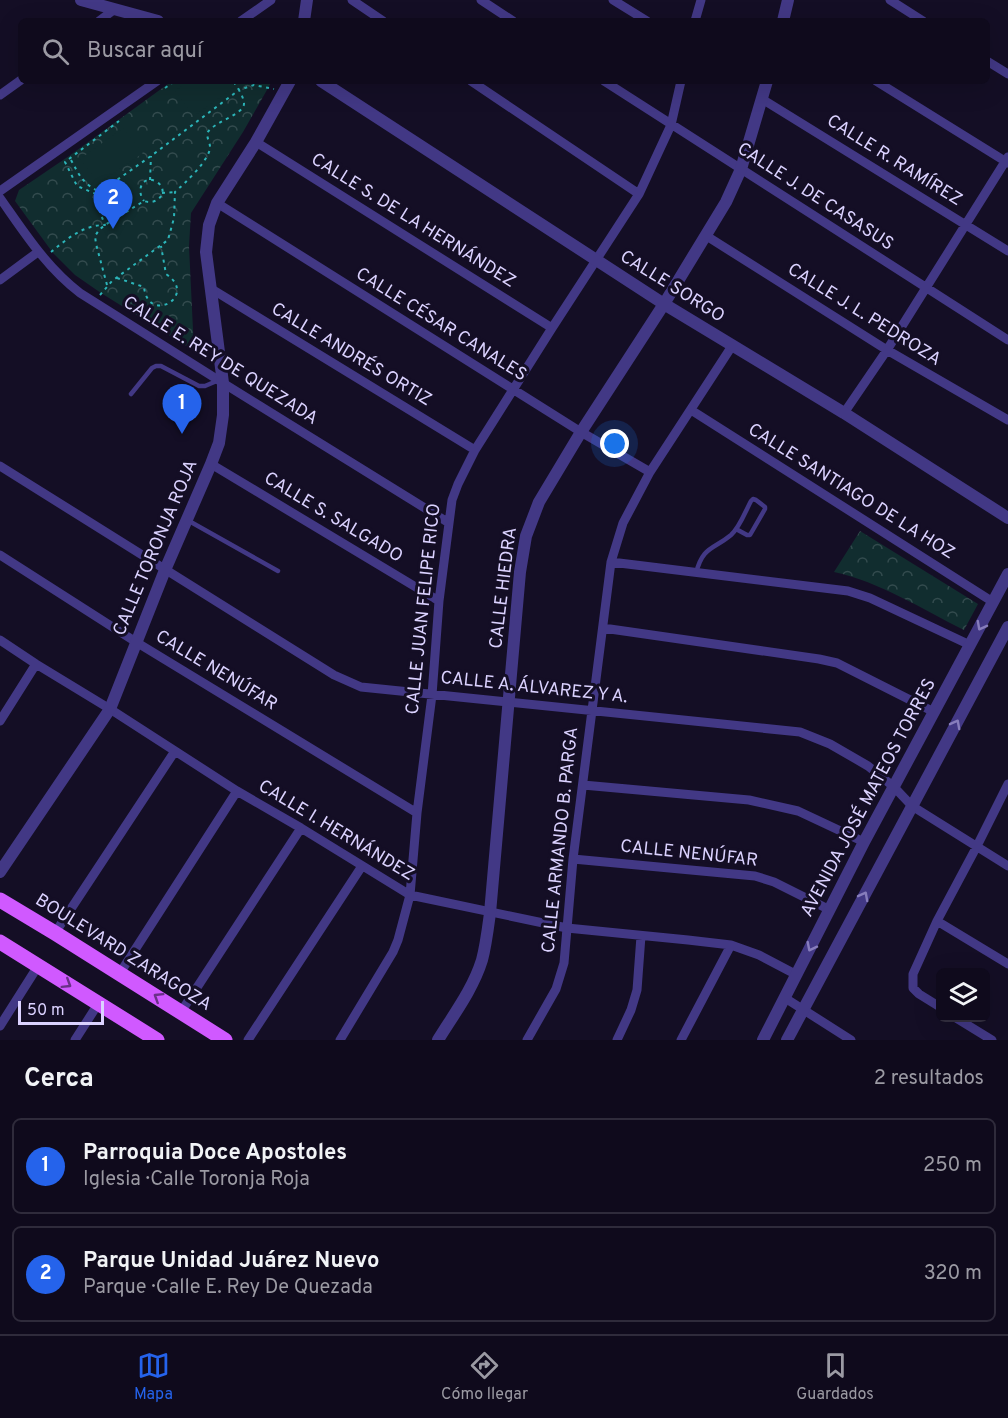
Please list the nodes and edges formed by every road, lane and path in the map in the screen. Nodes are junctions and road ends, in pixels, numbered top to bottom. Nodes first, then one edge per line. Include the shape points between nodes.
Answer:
1 (81, 0) edge
2 (271, 0) edge
3 (307, 0) edge
4 (352, 0) edge
5 (481, 0) edge
6 (613, 0) edge
7 (701, 0) edge
8 (788, 0) edge
9 (890, 0) edge
10 (115, 9) junction
11 (103, 18) edge
12 (147, 18) edge
13 (245, 18) edge
14 (304, 18) edge
15 (379, 18) edge
16 (508, 18) edge
17 (642, 18) edge
18 (696, 18) edge
19 (784, 18) edge
20 (918, 18) edge
21 (990, 63) edge
22 (1008, 74) edge
23 (18, 82) edge
24 (0, 84) edge
25 (153, 84) edge
26 (171, 84) edge
27 (235, 84) edge
28 (288, 84) edge
29 (326, 84) edge
30 (475, 84) edge
31 (609, 84) edge
32 (680, 84) edge
33 (766, 84) edge
34 (881, 84) edge
35 (11, 87) junction
36 (239, 90) junction
37 (158, 93) dead end
38 (283, 93) junction
39 (0, 94) edge
40 (762, 99) junction
41 (124, 117) dead end
42 (671, 125) junction
43 (256, 142) junction
44 (151, 156) junction
45 (70, 159) junction
46 (1007, 160) edge
47 (741, 169) junction
48 (150, 180) junction
49 (0, 191) edge
50 (175, 192) junction
51 (98, 193) junction
52 (162, 193) junction
53 (639, 194) junction
54 (0, 198) edge
55 (144, 201) junction
56 (217, 203) junction
57 (105, 225) junction
58 (966, 225) junction
59 (705, 235) junction
60 (160, 246) junction
61 (1008, 251) edge
62 (41, 255) junction
63 (597, 260) junction
64 (117, 278) junction
65 (0, 280) edge
66 (107, 285) junction
67 (926, 287) junction
68 (210, 288) junction
69 (95, 302) junction
70 (664, 304) junction
71 (552, 328) junction
72 (1008, 340) edge
73 (732, 346) junction
74 (887, 350) junction
75 (221, 382) junction
76 (513, 389) junction
77 (131, 394) dead end
78 (691, 410) junction
79 (844, 413) junction
80 (1008, 420) edge
81 (581, 432) junction
82 (475, 450) junction
83 (211, 464) junction
84 (0, 466) edge
85 (650, 471) junction
86 (1008, 518) edge
87 (187, 519) junction
88 (449, 523) junction
89 (736, 529) junction
90 (0, 555) edge
91 (611, 562) junction
92 (165, 570) junction
93 (278, 571) dead end
94 (696, 573) junction
95 (1008, 574) edge
96 (439, 601) junction
97 (993, 602) junction
98 (1008, 627) edge
99 (603, 628) junction
100 (0, 640) edge
101 (136, 642) junction
102 (970, 645) junction
103 (36, 664) junction
104 (432, 694) junction
105 (509, 702) junction
106 (110, 709) junction
107 (592, 710) junction
108 (934, 712) junction
109 (0, 721) edge
110 (175, 751) junction
111 (1008, 784) edge
112 (583, 785) junction
113 (894, 787) junction
114 (237, 791) junction
115 (912, 806) junction
116 (417, 813) junction
117 (301, 828) junction
118 (864, 842) junction
119 (977, 846) junction
120 (573, 859) junction
121 (362, 866) junction
122 (1008, 866) edge
123 (0, 872) edge
124 (410, 895) junction
125 (0, 900) edge
126 (830, 910) junction
127 (490, 913) junction
128 (937, 921) junction
129 (567, 928) junction
130 (55, 933) junction
131 (640, 936) junction
132 (0, 942) edge
133 (731, 945) junction
134 (1008, 964) edge
135 (38, 966) junction
136 (120, 973) junction
137 (797, 975) junction
138 (785, 998) junction
139 (98, 1004) junction
140 (936, 1004) edge
141 (803, 1009) junction
142 (181, 1012) junction
143 (964, 1022) edge
144 (0, 1026) edge
145 (75, 1040) edge
146 (157, 1040) edge
147 (225, 1040) edge
148 (248, 1040) edge
149 (340, 1040) edge
150 (438, 1040) edge
151 (526, 1040) edge
152 (616, 1040) edge
153 (681, 1040) edge
154 (764, 1040) edge
155 (787, 1040) edge
156 (851, 1040) edge
157 (992, 1040) edge

1 - 10 street
2 - 13 street
3 - 14 street
4 - 15 street
5 - 16 street
6 - 17 street
7 - 18 street
8 - 19 street
9 - 20 street
10 - 11 street
10 - 12 street
21 - 22 street
23 - 35 street
24 - 35 street
25 - 49 street
26 - 37 path
27 - 36 path
28 - 38 street, CALLE TORONJA ROJA
29 - 63 street, CALLE SORGO
30 - 53 street
31 - 42 street, CALLE J. DE CASASUS
32 - 42 street, CALLE JUAN FELIPE RICO
33 - 40 street, CALLE HIEDRA
34 - 46 street
35 - 39 street
36 - 38 path via 254,85
36 - 44 path
36 - 50 path via 244,102 242,110 211,128 207,133 208,153 194,175
38 - 43 street, CALLE TORONJA ROJA
40 - 47 street, CALLE HIEDRA
40 - 58 street, CALLE R. RAMÍREZ
41 - 45 path
42 - 47 street, CALLE J. DE CASASUS
42 - 53 street, CALLE JUAN FELIPE RICO
43 - 56 street, CALLE TORONJA ROJA
43 - 71 street, CALLE S. DE LA HERNÁNDEZ
44 - 48 path
44 - 51 path
45 - 51 path via 82,180
45 - 51 path via 65,162 76,186
46 - 58 street
47 - 59 street, CALLE HIEDRA
47 - 67 street, CALLE J. DE CASASUS
48 - 52 path via 161,186
48 - 55 path via 140,188
50 - 52 path
50 - 60 path via 168,240
51 - 57 path via 95,199
52 - 55 path via 156,202
53 - 63 street, CALLE JUAN FELIPE RICO
54 - 62 street, CALLE E. REY DE QUEZADA
55 - 57 path
56 - 68 street, CALLE TORONJA ROJA via 207,239
56 - 76 street, CALLE CÉSAR CANALES
57 - 62 path via 86,228
57 - 66 path via 96,236 96,244
58 - 61 street, CALLE R. RAMÍREZ
58 - 67 street
59 - 70 street, CALLE HIEDRA
59 - 74 street, CALLE J. L. PEDROZA
60 - 64 path
60 - 64 path via 166,274 173,278 177,289 170,303 155,305 149,301 144,287
62 - 65 street
62 - 69 street, CALLE E. REY DE QUEZADA via 64,281
63 - 70 street, CALLE SORGO
63 - 71 street, CALLE JUAN FELIPE RICO
64 - 66 path
66 - 69 path
67 - 72 street, CALLE J. DE CASASUS
67 - 74 street
68 - 75 street, CALLE TORONJA ROJA
68 - 82 street, CALLE ANDRÉS ORTIZ
69 - 75 street, CALLE E. REY DE QUEZADA
70 - 73 street, CALLE SORGO
70 - 81 street, CALLE HIEDRA
71 - 76 street, CALLE JUAN FELIPE RICO
73 - 78 street, CALLE ARMANDO B. PARGA
73 - 79 street, CALLE SORGO
74 - 79 street
74 - 80 street, CALLE J. L. PEDROZA
75 - 77 lane via 199,386 156,366
75 - 83 street, CALLE TORONJA ROJA via 222,430
75 - 88 street, CALLE E. REY DE QUEZADA
76 - 81 street, CALLE CÉSAR CANALES
76 - 82 street, CALLE JUAN FELIPE RICO
78 - 85 street, CALLE ARMANDO B. PARGA
78 - 97 street, CALLE SANTIAGO DE LA HOZ
79 - 86 street, CALLE SORGO
81 - 85 street, CALLE CÉSAR CANALES
81 - 105 street, CALLE HIEDRA via 539,502 526,536
82 - 88 street, CALLE JUAN FELIPE RICO via 452,500
83 - 87 street, CALLE TORONJA ROJA
83 - 96 street, CALLE S. SALGADO
84 - 92 street, CALLE A. ÁLVAREZ Y A.
85 - 91 street, CALLE ARMANDO B. PARGA via 622,523
87 - 92 street, CALLE TORONJA ROJA
87 - 93 lane
88 - 96 street, CALLE JUAN FELIPE RICO
89 - 89 lane via 750,535 765,507 753,500
89 - 94 lane via 706,551
90 - 101 street, CALLE NENÚFAR
91 - 94 street
91 - 99 street, CALLE ARMANDO B. PARGA
92 - 101 street, CALLE TORONJA ROJA
92 - 104 street, CALLE A. ÁLVAREZ Y A. via 345,681 361,687
94 - 102 street via 848,591
95 - 97 street, AVENIDA JOSÉ MATEOS TORRES
96 - 104 street, CALLE JUAN FELIPE RICO
97 -> 102 street, AVENIDA JOSÉ MATEOS TORRES
115 -> 98 street
99 - 107 street, CALLE ARMANDO B. PARGA
99 - 108 street via 837,663
100 - 103 street, CALLE I. HERNÁNDEZ
101 - 106 street, CALLE TORONJA ROJA
101 - 116 street, CALLE NENÚFAR
102 - 108 street, AVENIDA JOSÉ MATEOS TORRES
103 - 106 street, CALLE I. HERNÁNDEZ
103 - 109 street
104 - 105 street, CALLE A. ÁLVAREZ Y A.
104 - 116 street, CALLE JUAN FELIPE RICO
105 - 107 street, CALLE A. ÁLVAREZ Y A.
105 - 127 street, CALLE HIEDRA
106 - 110 street, CALLE I. HERNÁNDEZ
106 - 123 street, CALLE TORONJA ROJA
107 - 112 street, CALLE ARMANDO B. PARGA
107 - 113 street, CALLE A. ÁLVAREZ Y A. via 800,732 868,766
108 - 113 street, AVENIDA JOSÉ MATEOS TORRES
110 - 114 street, CALLE I. HERNÁNDEZ
110 - 130 street
111 - 119 street
112 - 118 street via 749,800 798,811
112 - 120 street, CALLE ARMANDO B. PARGA
113 - 115 street, CALLE A. ÁLVAREZ Y A.
113 - 118 street, AVENIDA JOSÉ MATEOS TORRES
114 - 117 street, CALLE I. HERNÁNDEZ
114 - 136 street
115 - 119 street, CALLE A. ÁLVAREZ Y A.
141 -> 115 street
116 - 124 street, CALLE JUAN FELIPE RICO
117 - 121 street, CALLE I. HERNÁNDEZ
117 - 142 street
118 - 126 street, AVENIDA JOSÉ MATEOS TORRES
119 - 122 street, CALLE A. ÁLVAREZ Y A.
119 - 128 street
120 - 126 street, CALLE NENÚFAR via 754,876
120 - 129 street, CALLE ARMANDO B. PARGA
121 - 124 street, CALLE I. HERNÁNDEZ
121 - 148 street
124 - 127 street, CALLE I. HERNÁNDEZ
124 - 149 street, CALLE JUAN FELIPE RICO via 393,952
125 - 130 main road, BOULEVARD ZARAGOZA
126 -> 137 street, AVENIDA JOSÉ MATEOS TORRES
127 - 129 street, CALLE I. HERNÁNDEZ
127 - 150 street, CALLE HIEDRA via 472,985
128 - 134 street
128 - 140 street via 913,974 913,988
129 - 131 street, CALLE I. HERNÁNDEZ
129 - 151 street, CALLE ARMANDO B. PARGA via 564,963 556,989
130 - 136 main road, BOULEVARD ZARAGOZA
131 - 133 street, CALLE I. HERNÁNDEZ
131 - 152 street via 637,990
132 - 135 main road
133 - 137 street, CALLE I. HERNÁNDEZ
133 - 153 street
135 -> 139 main road
135 - 144 street
142 -> 136 main road, BOULEVARD ZARAGOZA
137 - 138 street, AVENIDA JOSÉ MATEOS TORRES
138 - 141 street
138 - 154 street, AVENIDA JOSÉ MATEOS TORRES
139 - 145 street
139 - 146 main road
141 - 155 street
141 - 156 street
142 - 147 main road, BOULEVARD ZARAGOZA
143 - 157 street

